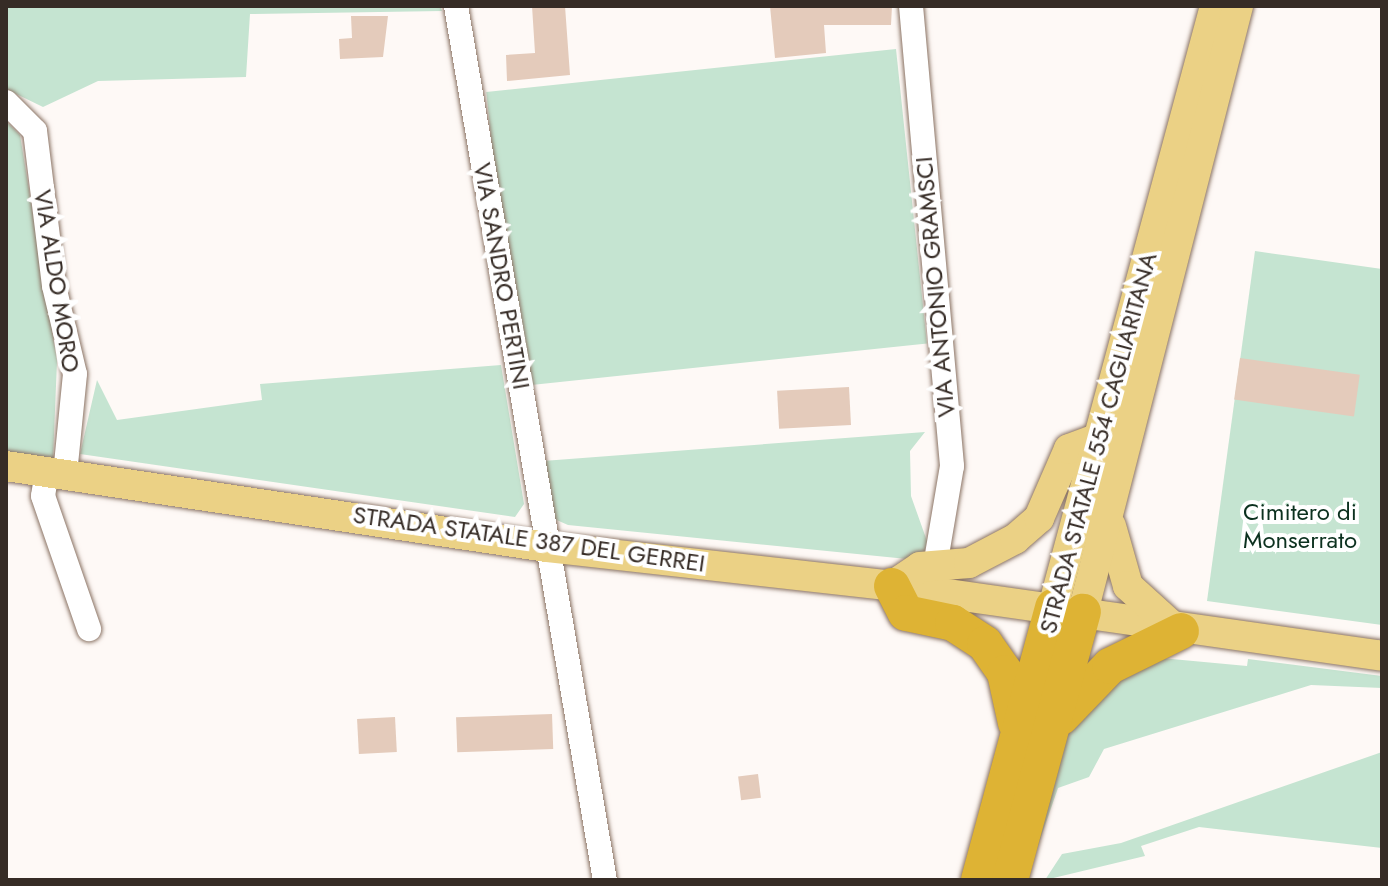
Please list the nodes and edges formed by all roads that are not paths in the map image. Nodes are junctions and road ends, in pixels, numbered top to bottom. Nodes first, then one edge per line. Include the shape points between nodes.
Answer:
1 (456, 6) edge
2 (911, 6) edge
3 (1215, 6) edge
4 (1238, 6) edge
5 (6, 102) edge
6 (1100, 438) junction
7 (6, 466) edge
8 (56, 472) junction
9 (1114, 501) junction
10 (547, 547) junction
11 (935, 566) junction
12 (892, 586) junction
13 (1068, 610) junction
14 (89, 629) dead end
15 (1181, 631) junction
16 (1382, 656) edge
17 (1051, 732) junction
18 (1013, 745) junction
19 (605, 880) edge
20 (979, 880) edge
21 (1010, 880) edge

1 - 10 street, VIA SANDRO PERTINI
2 - 11 street, VIA ANTONIO GRAMSCI via 952,466
3 - 6 main road, STRADA STATALE 554 CAGLIARITANA
4 - 9 main road, STRADA STATALE 554 CAGLIARITANA
5 - 8 street, VIA ALDO MORO via 35,131 54,286 75,374
6 - 11 main road via 1069,449 1039,518 1015,539 969,563
6 - 13 main road, STRADA STATALE 554 CAGLIARITANA
7 - 8 main road, STRADA STATALE 387 DEL GERREI
8 - 10 main road, STRADA STATALE 387 DEL GERREI
8 - 14 street, VIA ALDO MORO via 43,496
9 - 13 main road, STRADA STATALE 554 CAGLIARITANA
9 - 15 main road via 1111,536 1120,571 1145,606
10 - 12 main road, STRADA STATALE 387 DEL GERREI
10 - 19 street, VIA SANDRO PERTINI
11 - 12 main road via 920,567
12 - 13 main road, STRADA STATALE 387 DEL GERREI
12 - 18 highway via 906,613 971,631 996,658 1015,707
13 - 15 main road, STRADA STATALE 387 DEL GERREI
13 - 17 highway, STRADA STATALE 554 CAGLIARITANA
13 - 18 highway, STRADA STATALE 554 CAGLIARITANA
15 - 16 main road, STRADA STATALE 387 DEL GERREI
15 - 17 highway via 1110,666
17 - 21 highway, STRADA STATALE 554 CAGLIARITANA
18 - 20 highway, STRADA STATALE 554 CAGLIARITANA

